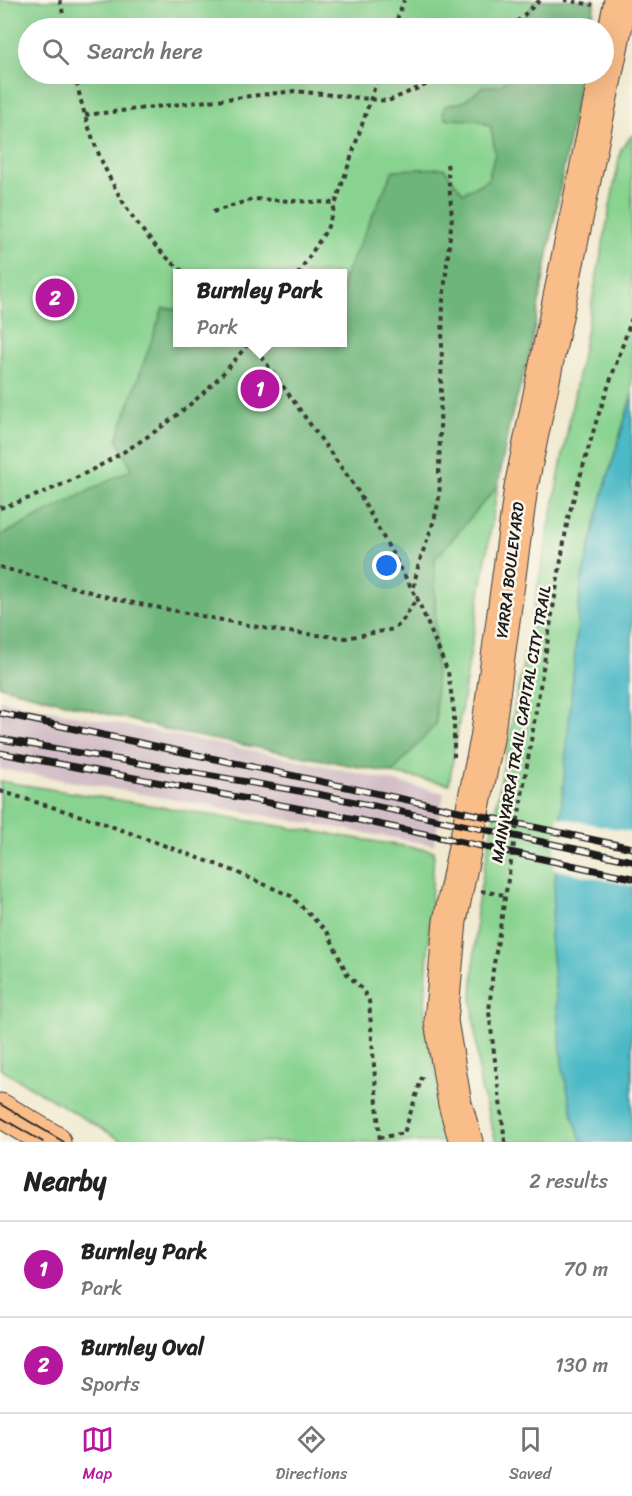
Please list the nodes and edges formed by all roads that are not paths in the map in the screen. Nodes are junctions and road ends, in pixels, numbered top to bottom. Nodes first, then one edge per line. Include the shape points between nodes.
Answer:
1 (621, 0) edge
2 (614, 34) edge
3 (604, 84) edge
4 (0, 1110) edge
5 (54, 1142) edge
6 (466, 1142) edge

1 - 2 main road, YARRA BOULEVARD
3 - 6 main road, YARRA BOULEVARD via 521,487 481,768 450,921 441,1021 455,1104
4 - 5 main road

